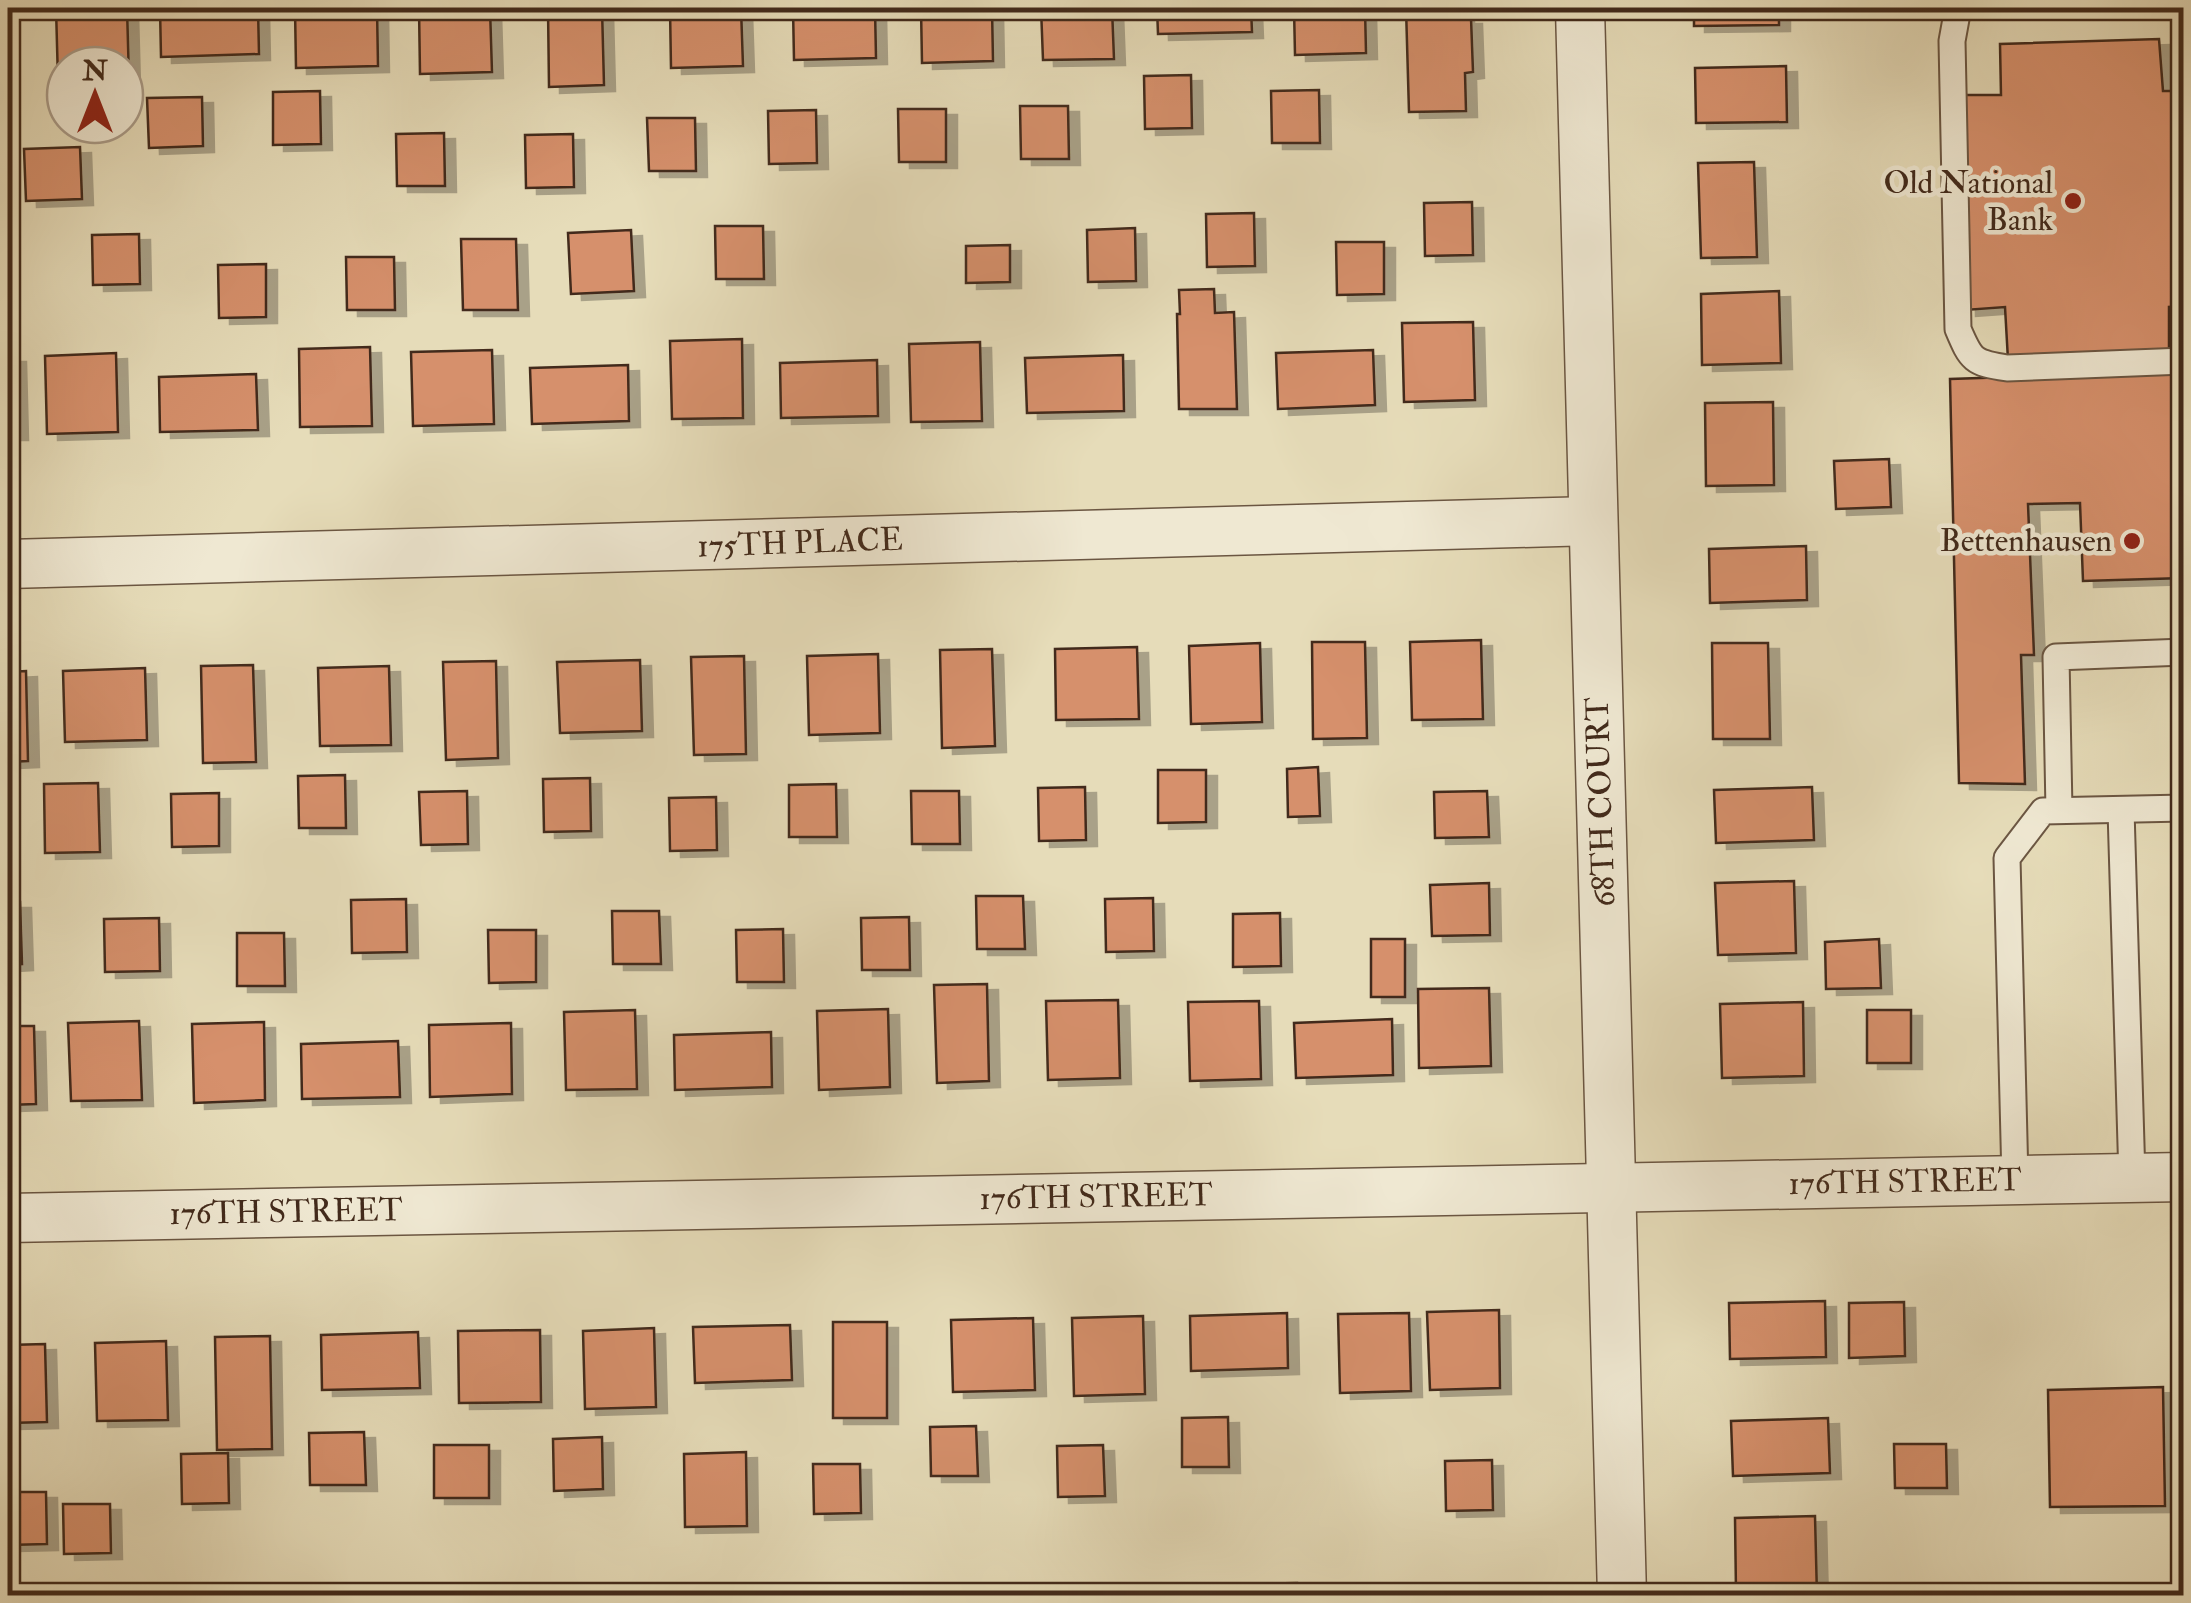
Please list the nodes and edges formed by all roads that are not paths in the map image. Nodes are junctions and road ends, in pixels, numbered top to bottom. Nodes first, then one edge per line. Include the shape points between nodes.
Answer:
1 (1580, 8) edge
2 (1958, 8) edge
3 (2184, 361) edge
4 (1594, 521) junction
5 (8, 564) edge
6 (2184, 652) edge
7 (2184, 808) edge
8 (2059, 810) junction
9 (2121, 810) junction
10 (2184, 1177) edge
11 (2132, 1178) junction
12 (2016, 1180) junction
13 (1612, 1188) junction
14 (8, 1218) edge
15 (1622, 1596) edge

1 - 4 street, 68TH COURT
2 - 3 lane via 1952,41 1958,329 1968,354 2007,368
4 - 5 street, 175TH PLACE
4 - 13 street, 68TH COURT
6 - 8 lane via 2056,657
7 - 9 lane
8 - 9 lane
8 - 12 lane via 2043,811 2008,858
9 - 11 lane
10 - 11 street, 176TH STREET
11 - 12 street, 176TH STREET
12 - 13 street, 176TH STREET
13 - 14 street, 176TH STREET
13 - 15 street, 68TH COURT

